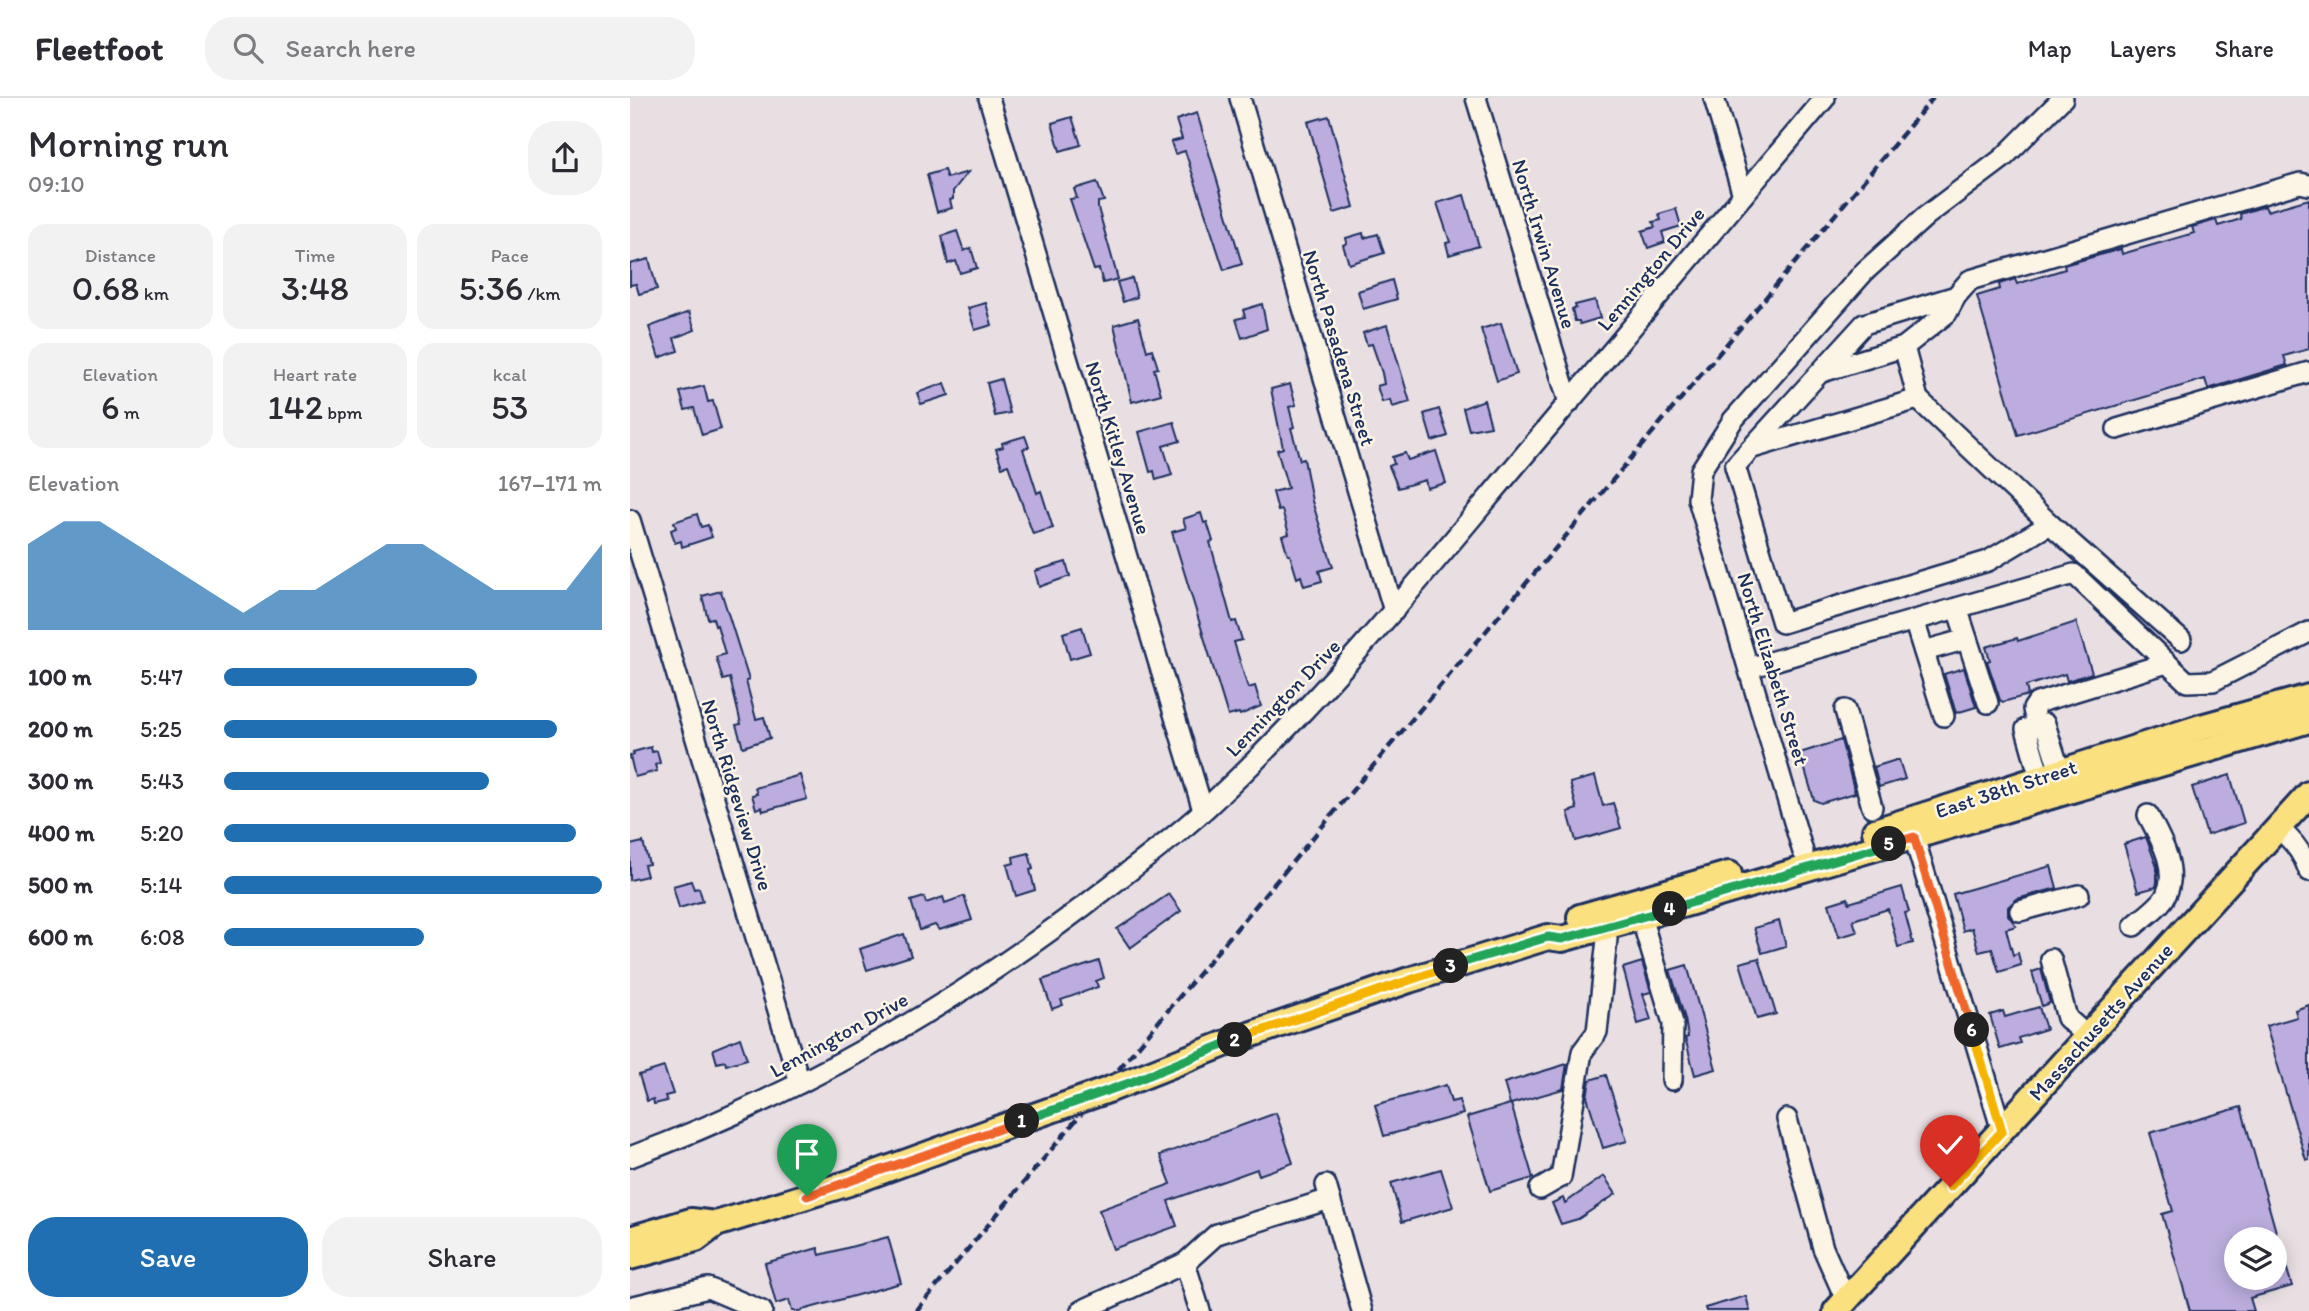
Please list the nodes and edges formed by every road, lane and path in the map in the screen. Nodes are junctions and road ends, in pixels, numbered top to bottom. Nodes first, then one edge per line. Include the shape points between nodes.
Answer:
1 (989, 98) edge
2 (1240, 98) edge
3 (1476, 98) edge
4 (1714, 98) edge
5 (1825, 98) edge
6 (2063, 98) edge
7 (2309, 185) edge
8 (1743, 195) junction
9 (1956, 296) junction
10 (1904, 347) junction
11 (2309, 372) edge
12 (1820, 373) junction
13 (1918, 399) junction
14 (1569, 403) junction
15 (2117, 429) dead end
16 (1752, 448) junction
17 (630, 520) edge
18 (2050, 524) junction
19 (1957, 608) junction
20 (1394, 611) junction
21 (1914, 620) junction
22 (2309, 632) edge
23 (1967, 639) junction
24 (2181, 640) dead end
25 (1924, 652) junction
26 (2167, 663) junction
27 (1749, 667) junction
28 (2309, 697) edge
29 (1988, 702) dead end
30 (1845, 710) dead end
31 (1944, 716) dead end
32 (2309, 720) edge
33 (2050, 775) junction
34 (2309, 794) edge
35 (1872, 807) dead end
36 (1203, 810) junction
37 (2148, 815) dead end
38 (2278, 828) junction
39 (1914, 837) junction
40 (1803, 852) junction
41 (2309, 871) edge
42 (2079, 895) dead end
43 (2020, 911) dead end
44 (1640, 918) junction
45 (2134, 926) dead end
46 (1603, 928) junction
47 (1548, 937) junction
48 (2050, 959) dead end
49 (2088, 1037) junction
50 (1672, 1080) dead end
51 (800, 1083) junction
52 (1787, 1119) dead end
53 (2002, 1131) junction
54 (630, 1157) edge
55 (1540, 1189) dead end
56 (716, 1224) junction
57 (630, 1239) edge
58 (630, 1257) edge
59 (1185, 1263) junction
60 (1841, 1306) edge
61 (630, 1307) edge
62 (762, 1311) edge
63 (1082, 1311) edge
64 (1200, 1311) edge
65 (1362, 1311) edge

1 - 36 street, North Kitley Avenue
2 - 20 street, North Pasadena Street
3 - 14 street, North Irwin Avenue
4 - 8 street
5 - 8 street, Lennington Drive
6 - 27 street, North Elizabeth Street via 2003,158 1926,216 1865,271 1733,420 1701,470 1698,499
7 - 9 street via 2300,183 1970,279
8 - 14 street, Lennington Drive
9 - 10 street via 1947,313
9 - 12 street via 1864,324
10 - 12 street
10 - 13 street
11 - 15 street
12 - 16 street
13 - 16 street
13 - 18 street
14 - 20 street, Lennington Drive
16 - 18 street via 1735,466 1782,623 1988,561
17 - 51 street, North Ridgeview Drive
18 - 24 street
19 - 21 street
19 - 23 street
19 - 26 street via 2074,574
20 - 36 street, Lennington Drive via 1305,712
21 - 25 street
21 - 27 street
22 - 26 street via 2213,681 2187,682
23 - 25 street
23 - 29 street
25 - 31 street
26 - 33 street via 2037,703 2035,722
27 - 40 street, North Elizabeth Street
28 - 33 main road, East 38th Street
30 - 35 street
32 - 39 main road, East 38th Street
33 - 40 main road, East 38th Street
34 - 38 main road, Massachusetts Avenue
36 - 51 street, Lennington Drive via 1087,904 1008,960 894,1032
37 - 45 street via 2164,846 2171,875 2166,896
38 - 41 street via 2292,840
38 - 49 main road, Massachusetts Avenue
39 - 44 main road, East 38th Street
39 - 53 street
40 - 47 main road, East 38th Street via 1557,924
42 - 43 street
44 - 46 main road, East 38th Street
44 - 50 street via 1674,1023
46 - 47 main road, East 38th Street via 1562,939
46 - 55 street via 1606,939 1597,1032 1582,1052 1561,1177
47 - 56 main road, East 38th Street, bridge via 1409,980 849,1183
48 - 49 street via 2067,1018
49 - 53 main road, Massachusetts Avenue
51 - 54 street, Lennington Drive via 723,1121
52 - 60 street
53 - 60 main road, Massachusetts Avenue
56 - 57 main road, East 38th Street via 691,1221
56 - 58 main road, East 38th Street via 696,1239
59 - 63 street
59 - 64 street
59 - 65 street via 1217,1234 1328,1192
61 - 62 street via 708,1288

